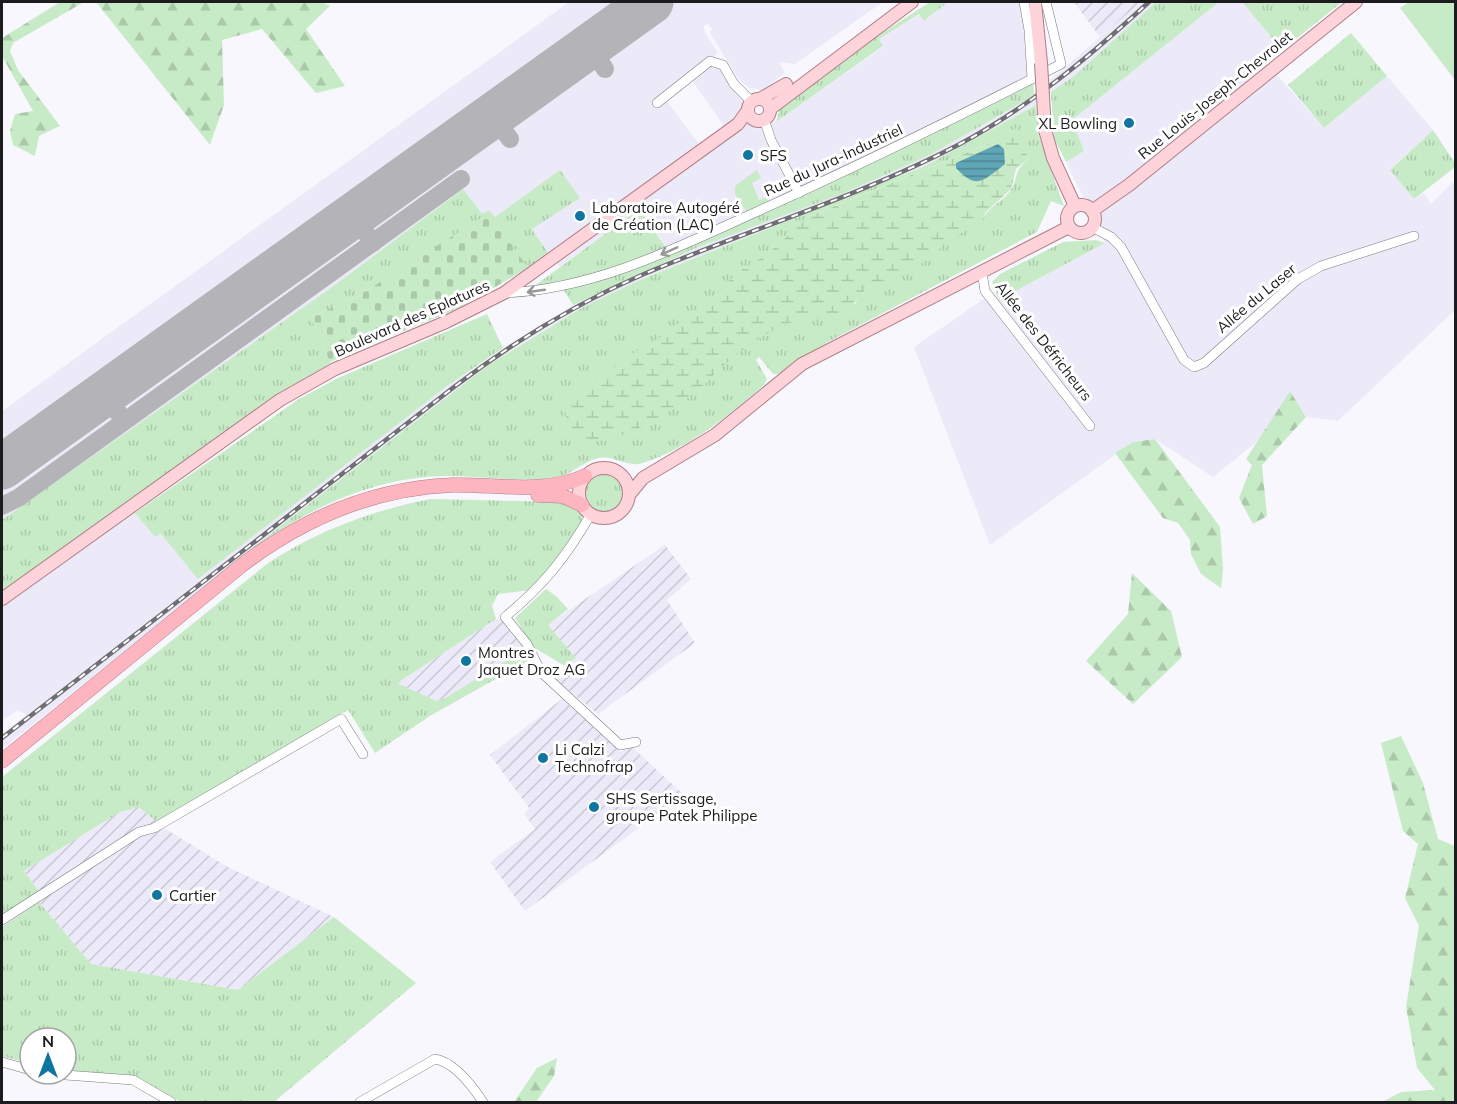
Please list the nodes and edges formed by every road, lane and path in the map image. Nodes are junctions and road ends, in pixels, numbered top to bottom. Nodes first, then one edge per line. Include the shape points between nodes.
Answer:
1 (901, 2) edge
2 (912, 2) edge
3 (1024, 2) edge
4 (1035, 2) edge
5 (1046, 2) edge
6 (1356, 2) edge
7 (1032, 79) junction
8 (657, 103) dead end
9 (758, 110) junction
10 (799, 193) junction
11 (1076, 206) junction
12 (1092, 212) junction
13 (1069, 227) junction
14 (1092, 227) junction
15 (1414, 236) dead end
16 (982, 272) junction
17 (504, 293) junction
18 (1090, 426) dead end
19 (656, 469) junction
20 (620, 473) junction
21 (585, 476) junction
22 (629, 495) junction
23 (587, 510) junction
24 (2, 599) edge
25 (636, 742) dead end
26 (363, 754) dead end
27 (2, 761) edge
28 (2, 772) edge
29 (2, 920) edge
30 (2, 1062) edge
31 (18, 1067) edge
32 (78, 1076) edge
33 (171, 1102) edge
34 (360, 1102) edge
35 (483, 1102) edge

1 - 9 main road, Boulevard des Eplatures via 783,87
2 - 9 main road, Boulevard des Eplatures
3 - 7 street
4 - 11 main road, bridge via 1045,130 1053,158
5 - 7 street, Rue du Jura-Industriel via 1061,64
6 - 12 main road, Rue Louis-Joseph-Chevrolet
7 - 10 street, Rue du Jura-Industriel
8 - 9 street via 710,61 723,65
9 - 10 street
9 - 17 main road, Boulevard des Eplatures
10 -> 17 street, Rue du Jura-Industriel via 635,266 536,291
11 - 12 main road via 1085,206
11 - 13 main road via 1067,215
12 - 14 main road
13 - 14 main road via 1078,233
13 - 16 main road
14 - 15 street, Allée du Laser via 1121,247 1190,366 1197,367 1298,279 1321,266
16 - 18 street, Allée des Défricheurs via 985,291
16 - 19 main road via 807,361 715,435
17 - 24 main road, Boulevard des Eplatures via 307,383
19 - 20 main road
19 - 22 main road
20 - 21 main road via 599,468
20 - 22 main road
21 - 23 main road via 579,493
21 - 27 highway via 550,487 454,485 412,489 320,517 280,538 242,565
22 - 23 main road via 625,507 615,515 603,518
23 - 25 street via 570,549 547,580 506,617 527,644 541,672 620,745
23 - 28 highway via 572,499 555,496 432,496 375,506 324,524 248,571
26 - 29 street via 341,719 154,828 139,832
30 - 31 street
32 - 33 street via 133,1080
34 - 35 street via 435,1059 468,1081

